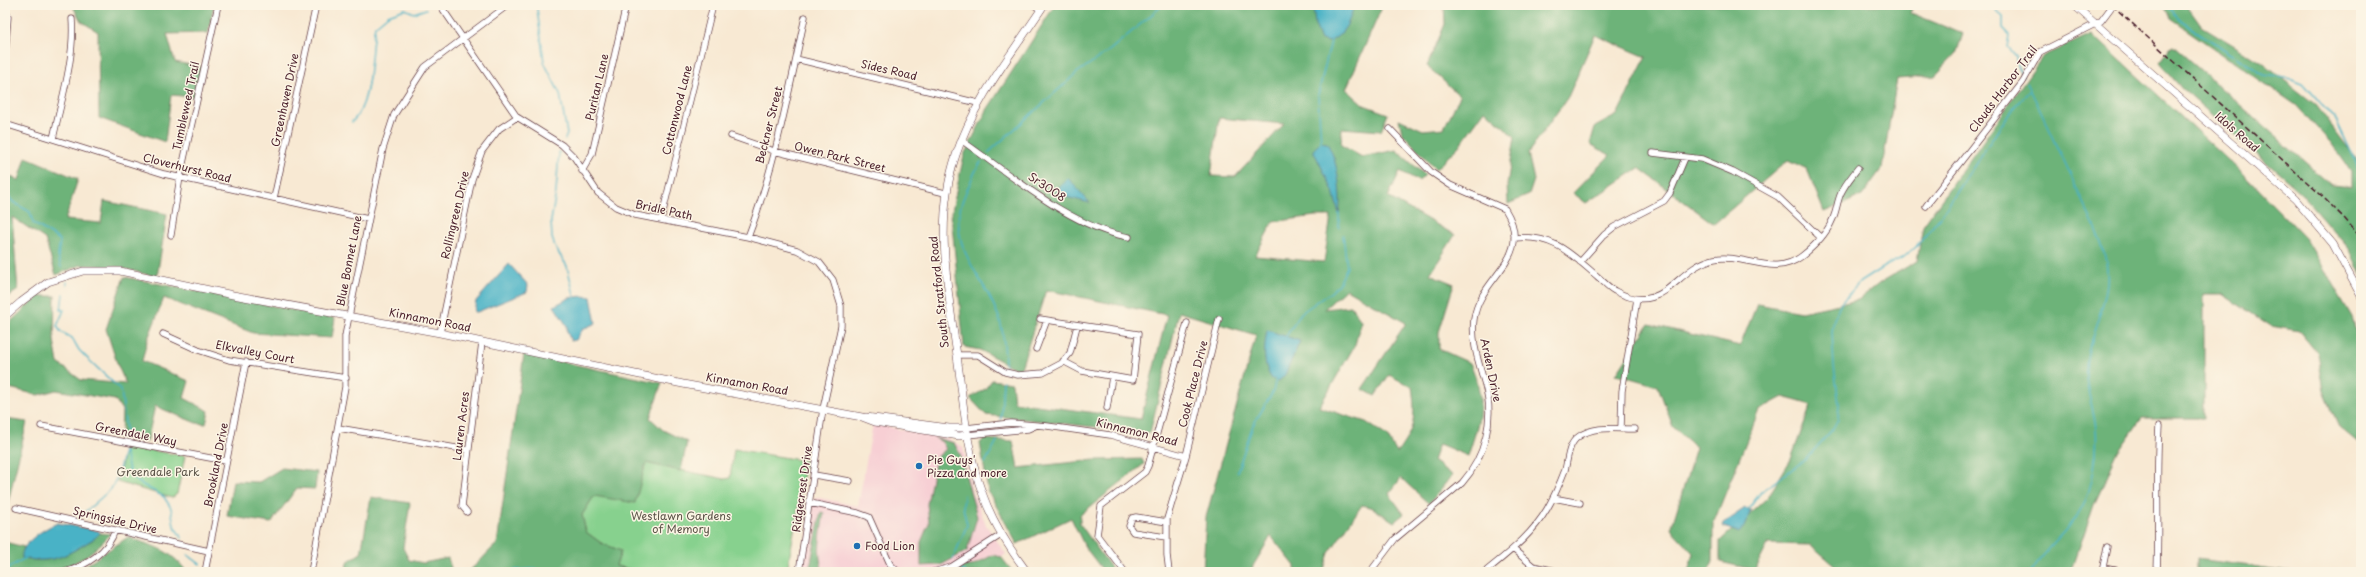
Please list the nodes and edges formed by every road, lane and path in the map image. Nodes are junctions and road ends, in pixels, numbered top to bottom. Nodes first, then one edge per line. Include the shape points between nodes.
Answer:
1 (218, 5) edge
2 (316, 5) edge
3 (440, 5) edge
4 (508, 5) edge
5 (626, 5) edge
6 (713, 5) edge
7 (1034, 5) edge
8 (2074, 5) edge
9 (2113, 5) edge
10 (1043, 7) edge
11 (5, 9) edge
12 (805, 17) dead end
13 (72, 20) dead end
14 (2096, 24) junction
15 (464, 37) junction
16 (5, 55) edge
17 (796, 59) junction
18 (978, 103) junction
19 (517, 117) junction
20 (5, 124) edge
21 (1390, 129) dead end
22 (731, 136) dead end
23 (53, 139) junction
24 (961, 140) junction
25 (774, 151) junction
26 (1653, 153) dead end
27 (1685, 158) junction
28 (1858, 168) dead end
29 (582, 171) junction
30 (180, 177) junction
31 (946, 193) junction
32 (274, 198) junction
33 (1926, 206) dead end
34 (368, 219) junction
35 (661, 220) junction
36 (171, 235) dead end
37 (748, 237) junction
38 (1129, 237) dead end
39 (1514, 238) junction
40 (1822, 238) junction
41 (1580, 262) junction
42 (2361, 296) edge
43 (1637, 299) junction
44 (5, 316) edge
45 (348, 316) junction
46 (1040, 319) dead end
47 (1219, 319) dead end
48 (1047, 320) junction
49 (1187, 322) dead end
50 (1077, 326) junction
51 (440, 333) junction
52 (163, 334) dead end
53 (482, 342) junction
54 (1036, 349) dead end
55 (957, 356) junction
56 (1063, 361) junction
57 (246, 362) junction
58 (1112, 377) junction
59 (346, 378) junction
60 (1106, 408) dead end
61 (823, 409) junction
62 (1011, 423) junction
63 (41, 426) dead end
64 (1035, 426) junction
65 (2159, 426) dead end
66 (338, 428) junction
67 (1621, 429) junction
68 (1635, 429) dead end
69 (1012, 430) junction
70 (967, 432) junction
71 (1153, 447) junction
72 (468, 450) junction
73 (1186, 456) junction
74 (226, 461) junction
75 (814, 475) junction
76 (850, 481) dead end
77 (1553, 498) junction
78 (810, 503) junction
79 (1580, 503) dead end
80 (16, 508) dead end
81 (467, 512) dead end
82 (1167, 522) junction
83 (115, 530) junction
84 (1001, 534) junction
85 (1166, 538) junction
86 (2107, 547) dead end
87 (1513, 549) junction
88 (209, 551) junction
89 (2102, 570) edge
90 (942, 571) edge
91 (65, 572) edge
92 (205, 572) edge
93 (311, 572) edge
94 (799, 572) edge
95 (898, 572) edge
96 (933, 572) edge
97 (1027, 572) edge
98 (1125, 572) edge
99 (1169, 572) edge
100 (1370, 572) edge
101 (1485, 572) edge
102 (1562, 572) edge
103 (2127, 572) edge
104 (2157, 572) edge

1 - 30 street, Tumbleweed Trail
2 - 32 street, Greenhaven Drive
3 - 15 street, Bridle Path
4 - 15 street, Blue Bonnet Lane
5 - 29 street, Puritan Lane via 592,154
6 - 35 street, Cottonwood Lane
7 - 10 street
8 - 14 main road, Idols Road
9 - 14 street, Clouds Harbor Trail via 2106,16
10 - 18 main road, South Stratford Road
11 - 16 street via 8,17
12 - 17 street, Beckner Street
13 - 23 street via 70,56
14 - 33 street, Clouds Harbor Trail via 2040,52 2023,82
14 - 42 main road, Idols Road via 2295,199 2333,244
15 - 19 street, Bridle Path
15 - 34 street, Blue Bonnet Lane via 425,67 394,116 383,149
17 - 18 street, Sides Road
17 - 25 street, Beckner Street
18 - 24 main road, South Stratford Road
19 - 29 street, Bridle Path via 562,145 574,157
19 - 51 street, Rollingreen Drive via 499,129 482,151 472,179
20 - 23 street, Cloverhurst Road
21 - 39 street, Arden Drive via 1431,172 1450,185 1505,209 1513,225
22 - 25 street, Owen Park Street
23 - 30 street, Cloverhurst Road
24 - 31 main road, South Stratford Road
24 - 38 street, Sr3008 via 1057,207 1113,234
25 - 31 street, Owen Park Street
25 - 37 street, Beckner Street
26 - 27 street
27 - 40 street via 1702,159 1716,164 1773,194
27 - 41 street via 1664,201 1604,235
28 - 40 street via 1840,193 1832,223
29 - 35 street, Bridle Path via 598,193 616,206 635,215
30 - 32 street, Cloverhurst Road
30 - 36 street, Tumbleweed Trail
31 - 55 main road, South Stratford Road via 943,235
32 - 34 street, Cloverhurst Road
34 - 45 street, Blue Bonnet Lane
35 - 37 street, Bridle Path
37 - 61 street, Bridle Path via 806,254 823,266 833,280 840,302 841,326
39 - 41 street via 1550,241
39 - 100 street, Arden Drive via 1511,254 1482,297 1474,318 1474,343 1489,407 1486,436 1480,456 1462,483 1395,539
40 - 43 street via 1802,257 1792,262 1769,266 1721,258 1712,259 1690,271 1665,292 1650,298
41 - 43 street via 1613,290
43 - 67 street via 1622,390
44 - 45 main road, Kinnamon Road via 48,282 83,270 120,271
45 - 51 main road, Kinnamon Road
45 - 59 street, Blue Bonnet Lane via 344,346
46 - 48 street
47 - 73 street, Cook Place Drive
48 - 50 street
48 - 54 street
49 - 71 street
50 - 56 street via 1072,347
50 - 58 street via 1138,334 1133,380
51 - 53 main road, Kinnamon Road
52 - 57 street, Elkvalley Court via 198,350 229,360
53 - 61 main road, Kinnamon Road via 683,384
53 - 72 street, Lauren Acres
55 - 56 street via 978,355 1006,372 1018,375 1044,373
55 - 70 main road, South Stratford Road
56 - 58 street via 1082,371
57 - 59 street, Elkvalley Court
57 - 74 street, Brookland Drive
58 - 60 street
59 - 66 street, Blue Bonnet Lane
61 - 70 main road, Kinnamon Road via 882,423 959,436
61 - 75 street, Ridgecrest Drive
62 - 64 street, Kinnamon Road
62 - 69 street
62 - 70 street, Kinnamon Road
63 - 74 street, Greendale Way
64 - 69 street, Kinnamon Road
64 - 71 street, Kinnamon Road via 1110,435
65 - 104 street via 2156,473 2159,505
66 - 72 street
66 - 93 street, Blue Bonnet Lane
67 - 68 street
67 - 77 street via 1588,431 1577,437 1572,444
69 - 70 street, Kinnamon Road
70 - 84 main road, South Stratford Road via 980,490
71 - 73 street, Kinnamon Road
71 - 98 street via 1145,472 1100,506 1097,535
72 - 81 street, Lauren Acres via 462,506
73 - 82 street, Cook Place Drive
74 - 88 street, Brookland Drive
75 - 76 street
75 - 78 street, Ridgecrest Drive
77 - 79 street
77 - 87 street via 1538,523
78 - 94 street, Ridgecrest Drive
78 - 95 street via 870,517 890,564
80 - 83 street, Springside Drive
82 - 85 street, Cook Place Drive
82 - 85 street via 1136,517 1132,518 1129,526 1133,532
83 - 88 street, Springside Drive
83 - 91 street via 108,546 77,568
84 - 90 street
84 - 97 main road, South Stratford Road
85 - 99 street, Cook Place Drive
86 - 89 street
87 - 101 street
87 - 102 street via 1533,566
88 - 92 street, Brookland Drive
89 - 103 street
90 - 96 street

